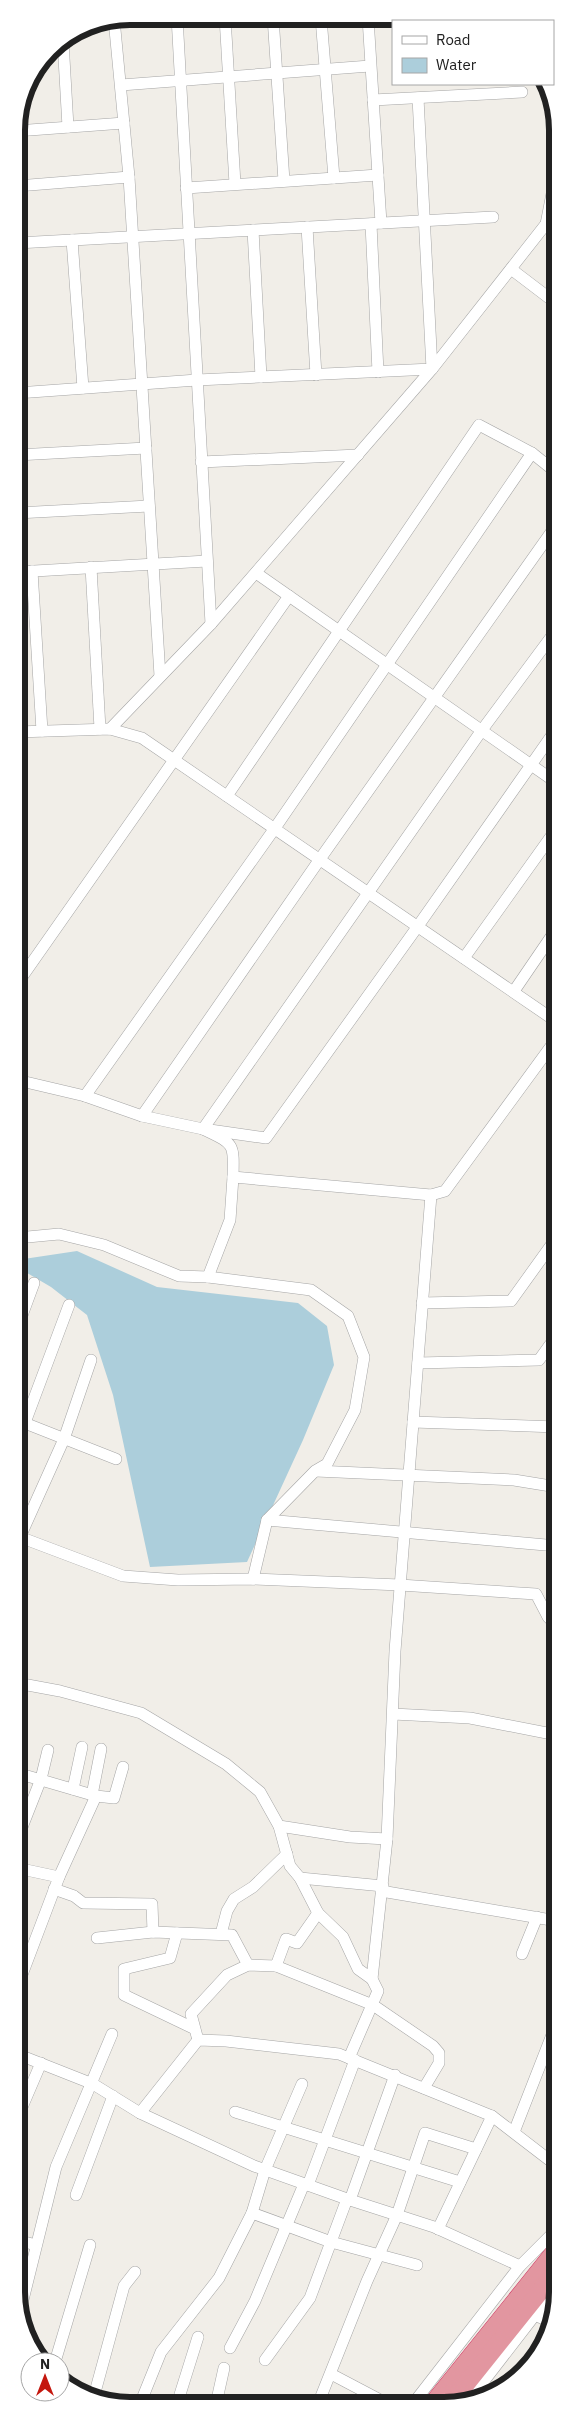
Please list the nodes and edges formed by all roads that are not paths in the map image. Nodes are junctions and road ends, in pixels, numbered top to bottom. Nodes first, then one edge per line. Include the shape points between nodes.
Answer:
1 (177, 25) edge
2 (225, 25) edge
3 (274, 25) edge
4 (322, 25) edge
5 (368, 25) edge
6 (115, 26) edge
7 (63, 49) edge
8 (370, 66) junction
9 (325, 70) junction
10 (277, 73) junction
11 (228, 77) junction
12 (179, 81) junction
13 (122, 85) junction
14 (522, 92) dead end
15 (418, 98) junction
16 (372, 100) junction
17 (124, 123) junction
18 (68, 127) junction
19 (25, 130) edge
20 (378, 175) junction
21 (129, 178) junction
22 (334, 178) junction
23 (284, 181) junction
24 (235, 184) junction
25 (25, 185) edge
26 (186, 188) junction
27 (549, 209) edge
28 (493, 217) dead end
29 (425, 221) junction
30 (376, 223) junction
31 (546, 224) junction
32 (549, 226) edge
33 (307, 227) junction
34 (253, 230) junction
35 (188, 234) junction
36 (132, 237) junction
37 (72, 240) junction
38 (25, 243) edge
39 (511, 269) junction
40 (549, 298) edge
41 (432, 369) junction
42 (378, 372) junction
43 (316, 375) junction
44 (261, 378) junction
45 (197, 380) junction
46 (142, 384) junction
47 (83, 388) junction
48 (25, 392) edge
49 (146, 448) junction
50 (532, 453) junction
51 (25, 455) edge
52 (358, 455) junction
53 (201, 462) junction
54 (549, 467) edge
55 (149, 506) junction
56 (25, 513) edge
57 (549, 535) edge
58 (207, 562) junction
59 (153, 564) junction
60 (91, 567) junction
61 (25, 571) edge
62 (32, 571) junction
63 (256, 573) junction
64 (289, 596) junction
65 (211, 624) junction
66 (340, 630) junction
67 (549, 640) edge
68 (387, 664) junction
69 (160, 676) junction
70 (435, 697) junction
71 (105, 729) junction
72 (482, 730) junction
73 (42, 731) junction
74 (25, 732) edge
75 (549, 739) edge
76 (174, 760) junction
77 (531, 764) junction
78 (549, 777) edge
79 (227, 796) junction
80 (274, 828) junction
81 (549, 839) edge
82 (320, 859) junction
83 (368, 892) junction
84 (418, 926) junction
85 (549, 940) edge
86 (464, 958) junction
87 (25, 973) edge
88 (514, 991) junction
89 (549, 1016) edge
90 (549, 1049) edge
91 (25, 1082) edge
92 (84, 1096) junction
93 (142, 1116) junction
94 (203, 1129) junction
95 (234, 1177) junction
96 (431, 1195) junction
97 (25, 1237) edge
98 (549, 1248) edge
99 (208, 1277) junction
100 (34, 1282) dead end
101 (422, 1303) junction
102 (69, 1305) dead end
103 (25, 1307) edge
104 (549, 1346) edge
105 (92, 1360) dead end
106 (418, 1363) junction
107 (25, 1412) edge
108 (413, 1422) junction
109 (25, 1424) edge
110 (549, 1427) edge
111 (64, 1439) junction
112 (116, 1459) dead end
113 (315, 1471) junction
114 (409, 1474) junction
115 (549, 1486) edge
116 (267, 1520) junction
117 (25, 1524) edge
118 (404, 1532) junction
119 (25, 1539) edge
120 (549, 1545) edge
121 (253, 1580) junction
122 (400, 1585) junction
123 (549, 1618) edge
124 (25, 1684) edge
125 (393, 1714) junction
126 (549, 1733) edge
127 (82, 1747) dead end
128 (101, 1749) dead end
129 (48, 1750) dead end
130 (123, 1767) dead end
131 (25, 1775) edge
132 (41, 1779) junction
133 (73, 1789) junction
134 (94, 1796) junction
135 (25, 1820) edge
136 (279, 1826) junction
137 (387, 1839) junction
138 (287, 1854) junction
139 (25, 1870) edge
140 (59, 1877) junction
141 (300, 1878) junction
142 (382, 1888) junction
143 (54, 1889) junction
144 (318, 1913) junction
145 (537, 1917) junction
146 (549, 1919) edge
147 (153, 1932) junction
148 (177, 1933) junction
149 (221, 1934) junction
150 (96, 1938) dead end
151 (522, 1954) dead end
152 (248, 1965) junction
153 (276, 1966) junction
154 (25, 1967) edge
155 (372, 1979) junction
156 (373, 2005) junction
157 (193, 2028) junction
158 (112, 2034) dead end
159 (198, 2040) junction
160 (549, 2052) edge
161 (25, 2057) edge
162 (352, 2059) junction
163 (42, 2064) junction
164 (395, 2075) junction
165 (93, 2084) junction
166 (302, 2084) dead end
167 (424, 2088) junction
168 (112, 2096) junction
169 (25, 2101) edge
170 (235, 2112) dead end
171 (140, 2113) junction
172 (492, 2116) junction
173 (284, 2127) junction
174 (514, 2132) junction
175 (324, 2139) junction
176 (476, 2149) junction
177 (367, 2153) junction
178 (549, 2159) edge
179 (414, 2167) junction
180 (265, 2170) junction
181 (460, 2182) junction
182 (306, 2185) junction
183 (76, 2195) dead end
184 (348, 2200) junction
185 (252, 2213) junction
186 (397, 2215) junction
187 (286, 2226) junction
188 (438, 2229) junction
189 (549, 2238) edge
190 (25, 2242) edge
191 (331, 2242) junction
192 (36, 2245) junction
193 (90, 2245) dead end
194 (379, 2255) junction
195 (549, 2259) edge
196 (417, 2265) dead end
197 (520, 2266) junction
198 (135, 2272) dead end
199 (549, 2280) edge
200 (25, 2291) edge
201 (549, 2302) edge
202 (535, 2315) junction
203 (545, 2320) edge
204 (198, 2337) dead end
205 (230, 2348) dead end
206 (58, 2352) edge
207 (265, 2360) dead end
208 (224, 2368) dead end
209 (330, 2374) junction
210 (95, 2391) edge
211 (475, 2392) edge
212 (456, 2396) edge
213 (143, 2397) edge
214 (179, 2397) edge
215 (218, 2397) edge
216 (321, 2397) edge
217 (374, 2397) edge
218 (418, 2397) edge
219 (438, 2397) edge

1 - 12 street
2 - 11 street
3 - 10 street
4 - 9 street
5 - 8 street
6 - 13 street
7 - 18 street
8 - 9 street
8 - 16 street
9 - 10 street
9 - 22 street
10 - 11 street
10 - 23 street
11 - 12 street
11 - 24 street
12 - 13 street
12 - 26 street
13 - 17 street
14 - 15 street
15 - 16 street
15 - 29 street
16 - 20 street
17 - 18 street
17 - 21 street
18 - 19 street
20 - 22 street
20 - 30 street
21 - 25 street
21 - 36 street
22 - 23 street
23 - 24 street
24 - 26 street
26 - 35 street
27 - 31 street
28 - 29 street
29 - 30 street
29 - 41 street
30 - 33 street
30 - 42 street
31 - 32 street
31 - 39 street
33 - 34 street
33 - 43 street
34 - 35 street
34 - 44 street
35 - 36 street
35 - 45 street
36 - 37 street
36 - 46 street
37 - 38 street
37 - 47 street
39 - 40 street
39 - 41 street
41 - 42 street
41 - 52 street
42 - 43 street
43 - 44 street
44 - 45 street
45 - 46 street
45 - 53 street
46 - 47 street
46 - 49 street
47 - 48 street
49 - 51 street
49 - 55 street
50 - 54 street
50 - 66 street via 479,425
50 - 68 street
52 - 53 street
52 - 63 street
53 - 58 street
55 - 56 street
55 - 59 street
57 - 70 street
58 - 59 street
58 - 65 street
59 - 60 street
59 - 69 street
60 - 62 street
60 - 71 street
61 - 62 street
62 - 73 street
63 - 64 street
63 - 65 street
64 - 66 street
64 - 76 street
65 - 69 street
66 - 68 street
66 - 79 street
67 - 72 street
68 - 70 street
68 - 80 street
69 - 71 street
70 - 72 street
70 - 82 street
71 - 73 street
71 - 76 street via 142,738
72 - 77 street
72 - 83 street
73 - 74 street
75 - 77 street
76 - 79 street
76 - 87 street
77 - 78 street
77 - 84 street
79 - 80 street
80 - 82 street
80 - 92 street
81 - 86 street
82 - 83 street
82 - 93 street
83 - 84 street
83 - 94 street
84 - 86 street
84 - 94 street via 266,1138
85 - 88 street
86 - 88 street
88 - 89 street
90 - 96 street via 445,1191
91 - 92 street
92 - 93 street
93 - 94 street
94 - 95 street via 228,1141 234,1150
95 - 96 street
95 - 99 street via 230,1220
96 - 101 street
97 - 99 street via 59,1234 104,1245 179,1276
98 - 101 street via 511,1301
99 - 113 street via 311,1290 348,1316 364,1357 355,1410 327,1464
100 - 103 street
101 - 106 street
102 - 107 street
104 - 106 street via 539,1360
105 - 111 street
106 - 108 street
108 - 110 street
108 - 114 street
109 - 111 street
111 - 112 street
111 - 117 street
113 - 114 street
113 - 116 street
114 - 115 street via 514,1480
114 - 118 street
116 - 118 street
116 - 121 street
118 - 120 street
118 - 122 street
119 - 121 street via 123,1576
121 - 122 street
122 - 123 street via 536,1594
122 - 125 street
124 - 136 street via 141,1713 195,1744 253,1786 260,1792
125 - 126 street via 470,1718
125 - 137 street
127 - 133 street
128 - 134 street
129 - 132 street
130 - 134 street via 114,1798
131 - 132 street
132 - 133 street
132 - 135 street
133 - 134 street
134 - 140 street
136 - 137 street
136 - 138 street
137 - 142 street
138 - 141 street via 290,1866
138 - 149 street via 253,1888 234,1899
139 - 140 street
140 - 143 street
141 - 142 street
141 - 144 street
142 - 145 street
142 - 155 street
143 - 147 street via 74,1896 83,1904 152,1904
143 - 154 street
144 - 153 street via 297,1943 286,1940
144 - 155 street via 343,1937 358,1969
145 - 146 street
145 - 151 street
147 - 148 street
147 - 150 street
148 - 149 street
148 - 157 street via 170,1958 124,1969 124,1995
149 - 152 street via 232,1935
152 - 153 street
152 - 157 street via 227,1975 191,2014
153 - 156 street
155 - 156 street via 378,1991
156 - 162 street
156 - 167 street via 439,2053 439,2063
157 - 159 street
158 - 165 street
159 - 162 street via 330,2053
159 - 171 street
160 - 174 street
161 - 163 street
162 - 164 street
162 - 175 street
163 - 165 street
163 - 169 street
164 - 167 street
164 - 177 street
165 - 168 street
165 - 192 street via 56,2167
166 - 173 street
167 - 172 street
168 - 171 street
168 - 183 street
170 - 173 street
171 - 180 street
172 - 174 street
172 - 176 street
173 - 175 street
173 - 180 street
174 - 178 street
175 - 177 street
175 - 182 street
176 - 179 street via 425,2133
176 - 181 street
177 - 179 street
177 - 184 street
179 - 181 street
179 - 186 street
180 - 182 street
180 - 185 street
181 - 188 street
182 - 184 street
182 - 187 street
184 - 186 street
184 - 191 street
185 - 187 street
185 - 213 street via 219,2278 161,2352
186 - 188 street
186 - 194 street
187 - 191 street
187 - 205 street via 255,2301
188 - 197 street
189 - 197 street
190 - 192 street
191 - 194 street
191 - 207 street via 310,2298
192 - 200 street
193 - 206 street
194 - 196 street
194 - 209 street
195 - 219 highway
197 - 218 street
198 - 210 street via 124,2286
199 - 212 highway
201 - 202 street
202 - 203 street
202 - 211 street
204 - 214 street
208 - 215 street
209 - 216 street
209 - 217 street

